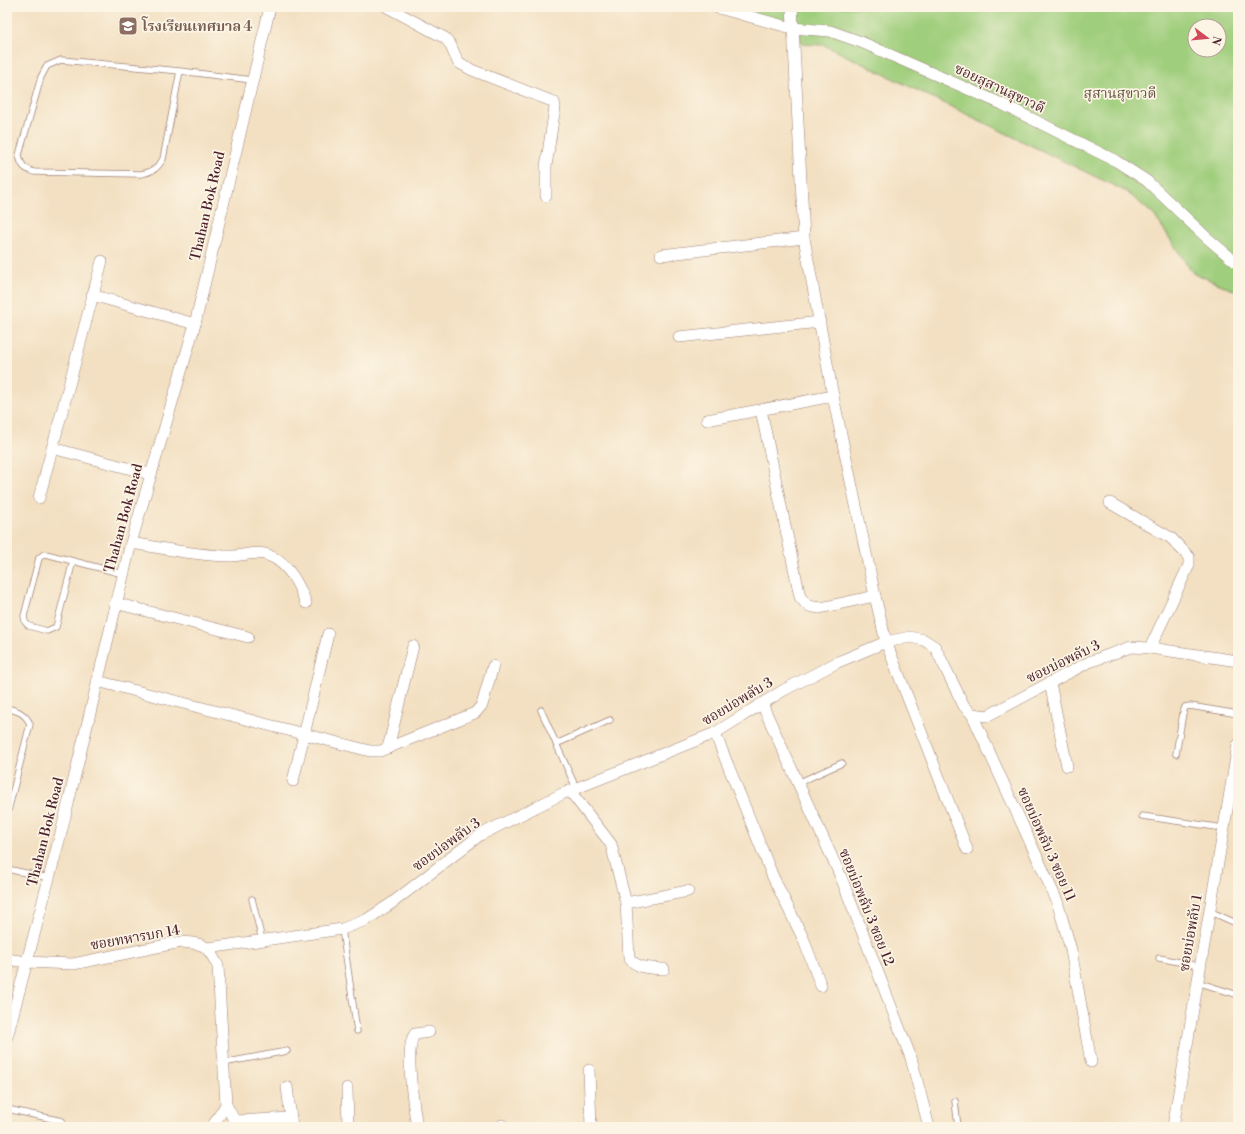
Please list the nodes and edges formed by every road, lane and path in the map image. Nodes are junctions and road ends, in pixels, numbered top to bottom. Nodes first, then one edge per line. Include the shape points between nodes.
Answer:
1 (270, 7) edge
2 (387, 7) edge
3 (715, 7) edge
4 (792, 7) edge
5 (792, 28) junction
6 (180, 71) junction
7 (252, 80) junction
8 (546, 196) dead end
9 (804, 238) junction
10 (661, 255) dead end
11 (102, 261) dead end
12 (1238, 264) edge
13 (92, 295) junction
14 (820, 322) junction
15 (195, 324) junction
16 (679, 337) dead end
17 (833, 396) junction
18 (761, 410) junction
19 (707, 420) dead end
20 (52, 448) junction
21 (150, 474) junction
22 (39, 498) dead end
23 (1110, 503) dead end
24 (131, 543) junction
25 (73, 561) junction
26 (123, 574) junction
27 (875, 596) junction
28 (115, 602) junction
29 (306, 603) dead end
30 (328, 634) dead end
31 (248, 636) dead end
32 (886, 642) junction
33 (413, 646) dead end
34 (1150, 648) junction
35 (1238, 661) edge
36 (493, 666) dead end
37 (97, 681) junction
38 (1050, 683) junction
39 (762, 704) junction
40 (7, 708) edge
41 (540, 710) dead end
42 (972, 714) junction
43 (1238, 714) edge
44 (610, 720) dead end
45 (715, 733) junction
46 (305, 734) junction
47 (556, 744) junction
48 (1238, 744) edge
49 (388, 748) junction
50 (1176, 754) dead end
51 (842, 763) dead end
52 (1067, 766) dead end
53 (293, 781) dead end
54 (798, 783) junction
55 (573, 790) junction
56 (1234, 797) edge
57 (7, 815) edge
58 (1142, 816) dead end
59 (1223, 828) junction
60 (967, 849) dead end
61 (7, 869) edge
62 (49, 878) junction
63 (688, 891) dead end
64 (252, 899) dead end
65 (626, 903) junction
66 (1208, 911) junction
67 (1238, 924) edge
68 (342, 929) junction
69 (262, 940) junction
70 (208, 948) junction
71 (1159, 958) dead end
72 (7, 959) edge
73 (26, 962) junction
74 (1199, 966) junction
75 (664, 969) dead end
76 (1197, 982) junction
77 (821, 986) dead end
78 (1238, 995) edge
79 (357, 1031) dead end
80 (429, 1032) dead end
81 (7, 1037) edge
82 (287, 1051) dead end
83 (1091, 1062) dead end
84 (224, 1063) junction
85 (589, 1070) dead end
86 (287, 1087) dead end
87 (347, 1088) dead end
88 (954, 1101) dead end
89 (226, 1105) junction
90 (7, 1109) edge
91 (62, 1121) dead end
92 (291, 1122) edge
93 (237, 1124) edge
94 (212, 1127) edge
95 (348, 1127) edge
96 (417, 1127) edge
97 (591, 1127) edge
98 (929, 1127) edge
99 (958, 1127) edge
100 (1173, 1127) edge

1 - 7 street, Thahan Bok Road
2 - 8 street via 445,38 458,62 472,70 554,102 556,107 546,166
3 - 5 street, ซอยสุสานสุขาวดี
4 - 5 street
5 - 9 street
5 - 12 street, ซอยสุสานสุขาวดี via 830,31 861,42 1002,104 1116,161 1147,181
6 - 6 lane via 61,60 47,66 41,77 19,156 21,164 26,170 34,172 151,172 163,159
6 - 7 lane
7 - 15 street, Thahan Bok Road
9 - 10 street
9 - 14 street
11 - 13 street
13 - 15 street
13 - 20 street
14 - 16 street
14 - 17 street
15 - 21 street, Thahan Bok Road
17 - 18 street
17 - 27 street
18 - 19 street
18 - 27 street via 800,597 808,606 820,608
20 - 21 street
20 - 22 street
21 - 24 street, Thahan Bok Road
23 - 34 street via 1171,538 1189,557 1189,566
24 - 26 street, Thahan Bok Road
24 - 29 street via 231,556 256,553 270,556 284,564 301,590
25 - 25 lane via 56,627 48,631 29,626 24,616 39,558 44,554
25 - 26 lane
26 - 28 street, Thahan Bok Road
27 - 32 street
28 - 31 street
28 - 37 street, Thahan Bok Road
30 - 46 street
32 - 39 street, ซอยบ่อพลับ 3 via 838,662
32 - 42 street, ซอยบ่อพลับ 3 via 910,637 924,640 935,647 964,706
32 - 60 street
33 - 49 street
34 - 35 street, ซอยบ่อพลับ 3
34 - 38 street, ซอยบ่อพลับ 3 via 1131,647 1089,662
36 - 49 street via 482,705 476,713
37 - 46 street
37 - 62 street, Thahan Bok Road
38 - 42 street, ซอยบ่อพลับ 3 via 987,716
38 - 52 street
39 - 45 street, ซอยบ่อพลับ 3
39 - 54 street, ซอยบ่อพลับ 3 ซอย 12
40 - 57 lane via 27,716 30,724
41 - 47 lane
42 - 83 street, ซอยบ่อพลับ 3 ซอย 11 via 1057,901 1071,950
43 - 50 lane via 1185,707
44 - 47 lane
45 - 55 street, ซอยบ่อพลับ 3
45 - 77 street via 772,877 803,938
46 - 49 street via 370,751
46 - 53 street
47 - 55 lane
48 - 56 street, ซอยบ่อพลับ 1
51 - 54 lane
54 - 98 street, ซอยบ่อพลับ 3 ซอย 12 via 840,877 910,1058
55 - 65 street via 611,844
55 - 68 street, ซอยบ่อพลับ 3 via 480,835 392,903 366,920
56 - 59 street, ซอยบ่อพลับ 1
58 - 59 lane
59 - 66 street, ซอยบ่อพลับ 1
61 - 62 lane
62 - 73 street, Thahan Bok Road
63 - 65 street
64 - 69 lane
65 - 75 street via 629,958 642,967
66 - 67 lane
66 - 74 street, ซอยบ่อพลับ 1
68 - 69 street, ซอยบ่อพลับ 3
68 - 79 lane
69 - 70 street, ซอยบ่อพลับ 3
70 - 73 street, ซอยทหารบก 14 via 196,943 181,942 74,964
70 - 84 street via 218,966
71 - 74 lane
72 - 73 street, ซอยทหารบก 14
73 - 81 street, Thahan Bok Road
74 - 76 street, ซอยบ่อพลับ 1
76 - 78 lane
76 - 100 street, ซอยบ่อพลับ 1
80 - 96 street via 415,1034 410,1042 411,1082
82 - 84 lane
84 - 89 street
85 - 97 street
86 - 92 street
87 - 95 street
88 - 99 lane
89 - 93 street
89 - 94 street
90 - 91 lane
92 - 93 street

